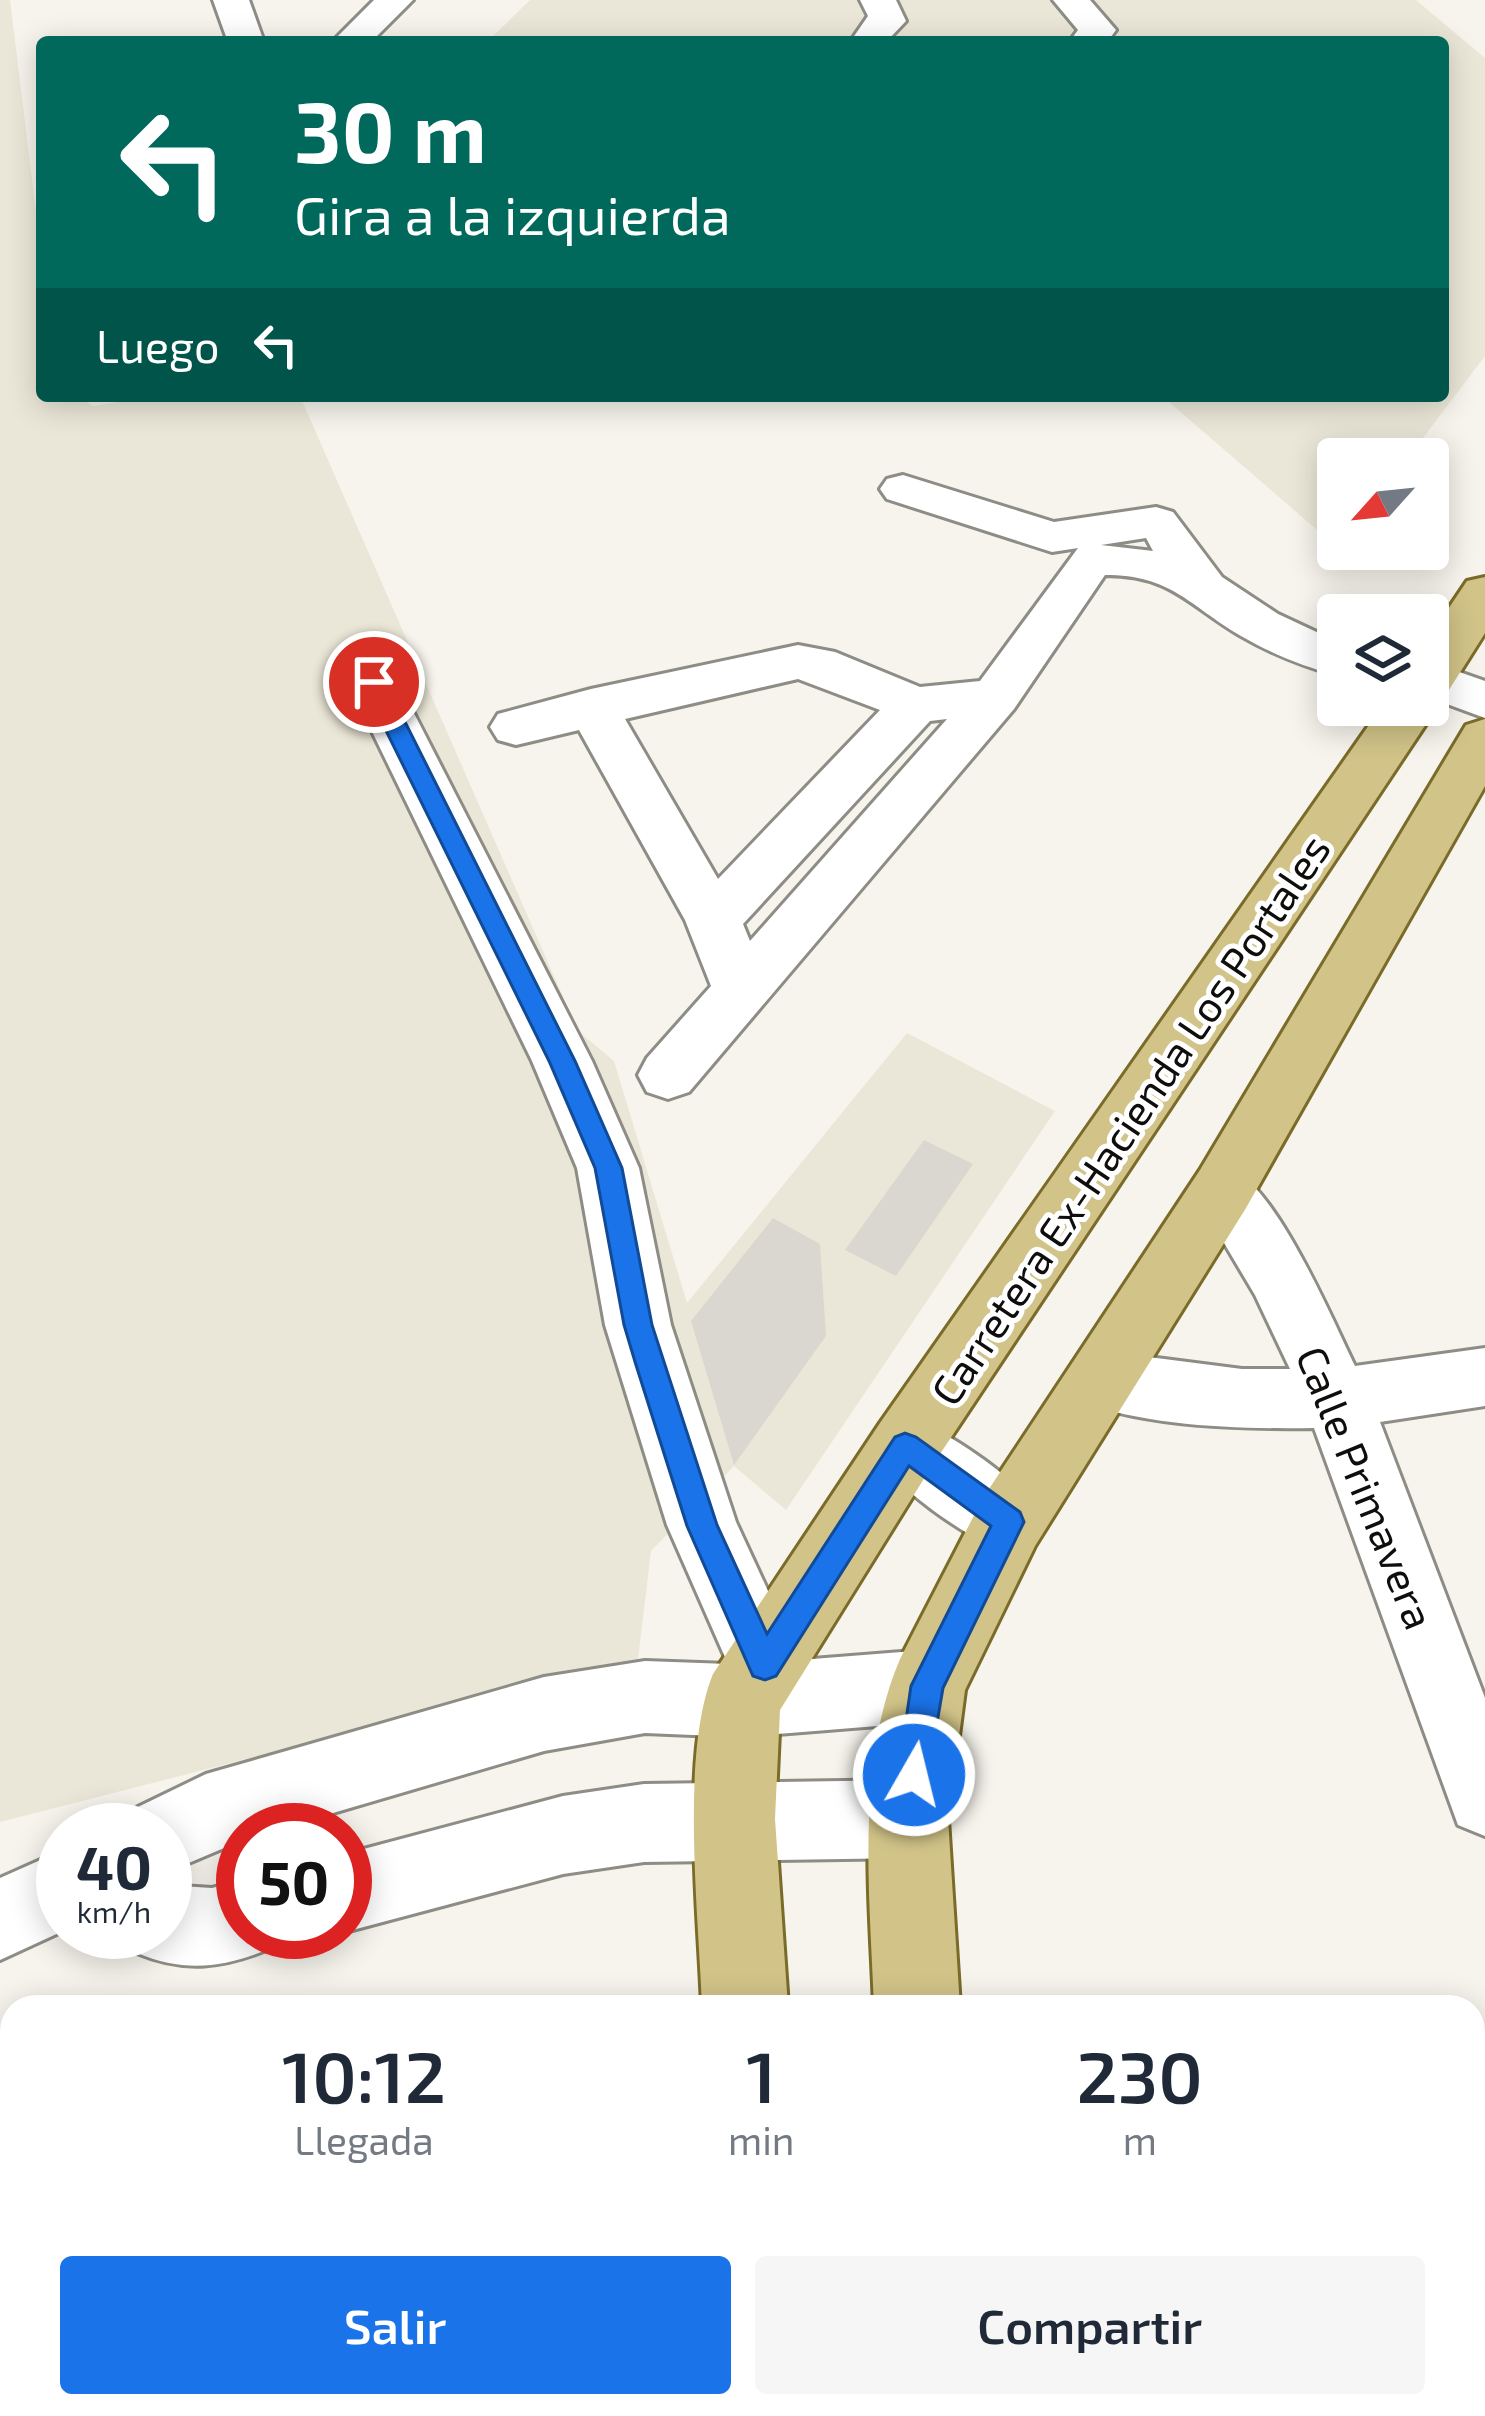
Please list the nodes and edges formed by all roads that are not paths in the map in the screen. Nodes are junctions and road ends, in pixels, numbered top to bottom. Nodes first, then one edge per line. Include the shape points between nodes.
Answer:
1 (231, 0) edge
2 (395, 0) edge
3 (1071, 0) edge
4 (244, 36) edge
5 (356, 36) edge
6 (1092, 36) edge
7 (903, 489) dead end
8 (1071, 548) junction
9 (1476, 622) edge
10 (1317, 651) edge
11 (1449, 654) edge
12 (374, 682) dead end
13 (1449, 687) edge
14 (997, 697) junction
15 (1485, 701) edge
16 (915, 705) junction
17 (591, 706) junction
18 (1397, 726) edge
19 (516, 727) dead end
20 (1485, 738) edge
21 (713, 920) junction
22 (742, 990) junction
23 (668, 1075) dead end
24 (1223, 1189) junction
25 (1485, 1377) edge
26 (1102, 1380) junction
27 (1337, 1398) junction
28 (905, 1446) junction
29 (1009, 1522) junction
30 (753, 1683) junction
31 (927, 1686) junction
32 (1480, 1767) edge
33 (735, 1819) junction
34 (192, 1820) edge
35 (908, 1820) junction
36 (372, 1886) edge
37 (744, 1995) edge
38 (916, 1995) edge

1 - 4 street
2 - 5 street
3 - 6 street via 1098,30
7 - 8 street
8 - 10 street via 1156,523 1191,575 1279,637
8 - 14 street
9 - 11 main road
12 - 30 street via 608,1168 638,1325
13 - 15 street
14 - 16 street
14 - 22 street
16 - 17 street via 798,662
16 - 21 street
17 - 19 street
17 - 21 street
18 - 28 main road, Carretera Ex-Hacienda Los Portales
20 - 24 main road
21 - 22 street
22 - 23 street
24 - 26 main road
24 - 27 street, Calle Primavera via 1280,1278
25 - 27 street
26 - 27 street via 1243,1399
26 - 29 main road
27 - 32 street, Calle Primavera
28 - 29 street
28 - 30 main road, Carretera Ex-Hacienda Los Portales
29 - 31 main road
30 - 31 street
30 - 33 main road, Carretera Ex-Hacienda Los Portales
30 - 34 street via 544,1714
31 - 35 main road
33 - 35 street
33 - 36 street via 563,1835
33 - 37 main road, Carretera Ex-Hacienda Los Portales
35 - 38 main road

